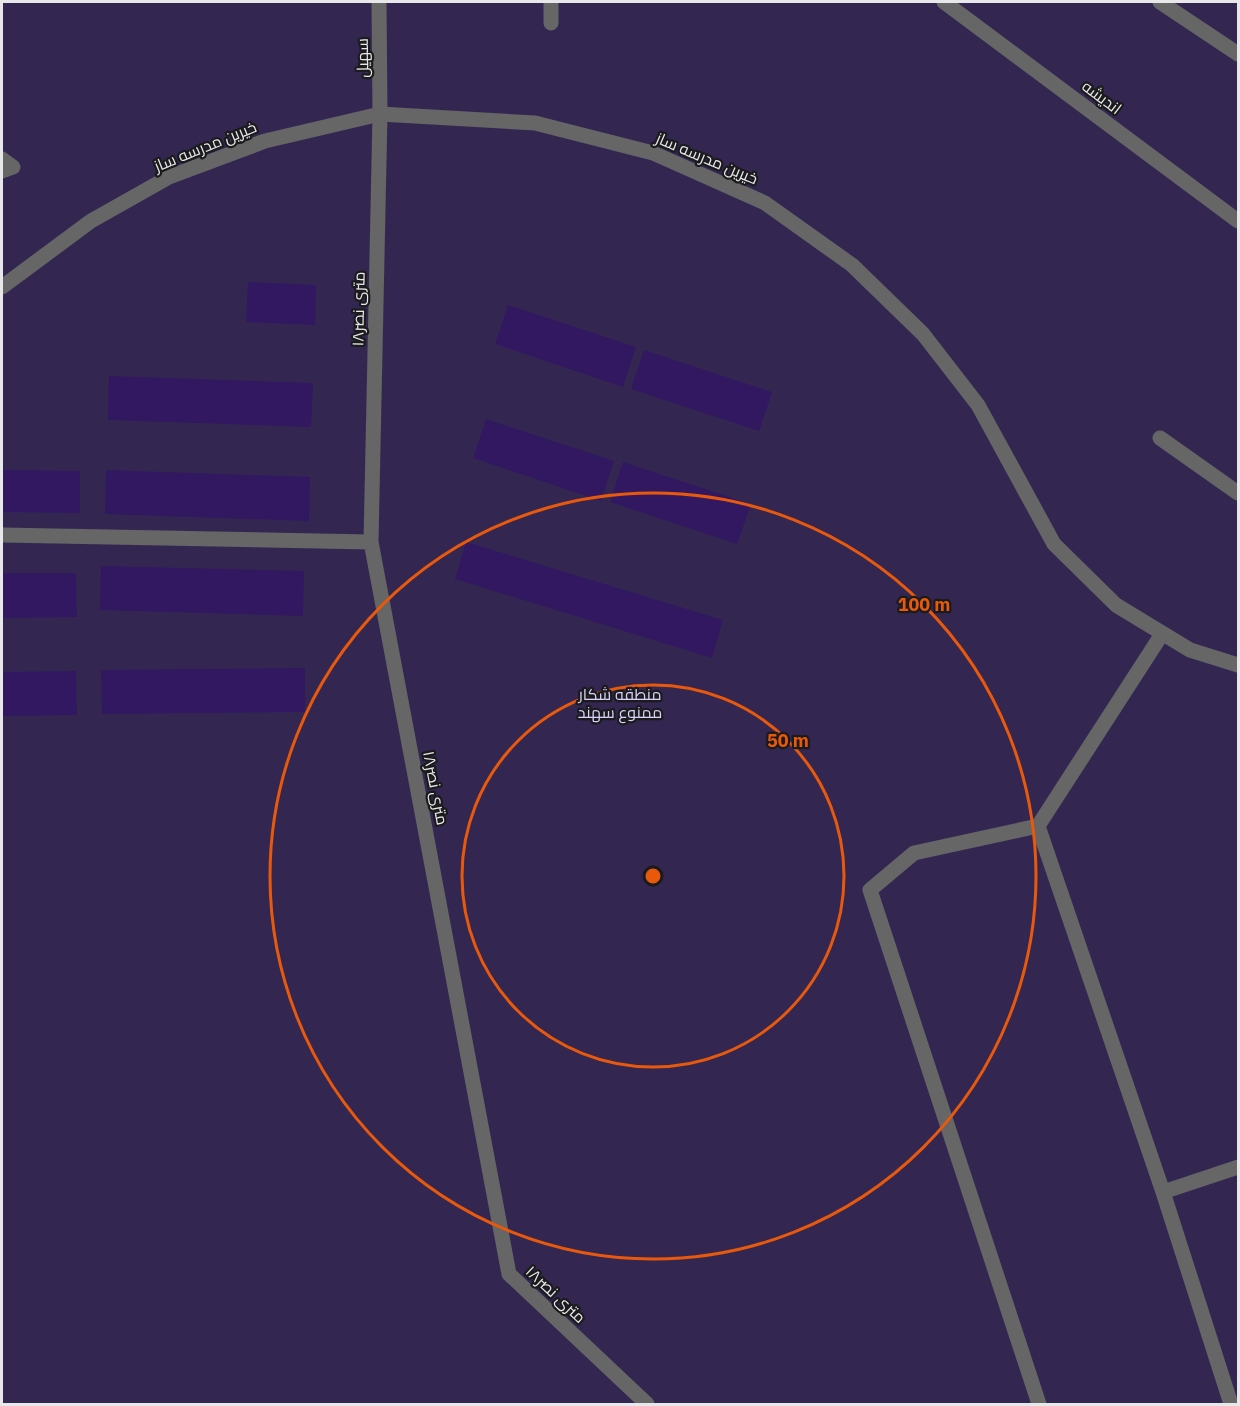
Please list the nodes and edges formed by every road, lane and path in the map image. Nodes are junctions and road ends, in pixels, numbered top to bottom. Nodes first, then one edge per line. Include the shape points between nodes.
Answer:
1 (379, 2) edge
2 (551, 2) edge
3 (944, 2) edge
4 (1160, 2) edge
5 (551, 23) dead end
6 (1239, 54) edge
7 (380, 114) junction
8 (2, 159) edge
9 (2, 171) edge
10 (1239, 221) edge
11 (2, 287) edge
12 (1160, 438) dead end
13 (1239, 493) edge
14 (2, 535) edge
15 (371, 542) junction
16 (1162, 634) junction
17 (1239, 665) edge
18 (1038, 826) junction
19 (1239, 1167) edge
20 (1163, 1191) junction
21 (646, 1404) edge
22 (1039, 1404) edge
23 (1231, 1404) edge

1 - 7 street, سهیل
2 - 5 street
3 - 10 street, اندیشه
4 - 6 street
7 - 11 street, خیرین مدرسه ساز via 265,141 169,177 91,221
7 - 15 street, ۱۸متری نصر
7 - 16 street, خیرین مدرسه ساز via 535,123 652,153 765,203 852,266 922,334 978,405 1054,544 1116,605
8 - 9 street via 13,167
12 - 13 street
14 - 15 street
15 - 21 street, ۱۸متری نصر via 509,1274
16 - 17 street, خیرین مدرسه ساز via 1190,650
16 - 18 street
18 - 20 street
18 - 22 street via 914,853 870,890
19 - 20 street
20 - 23 street

